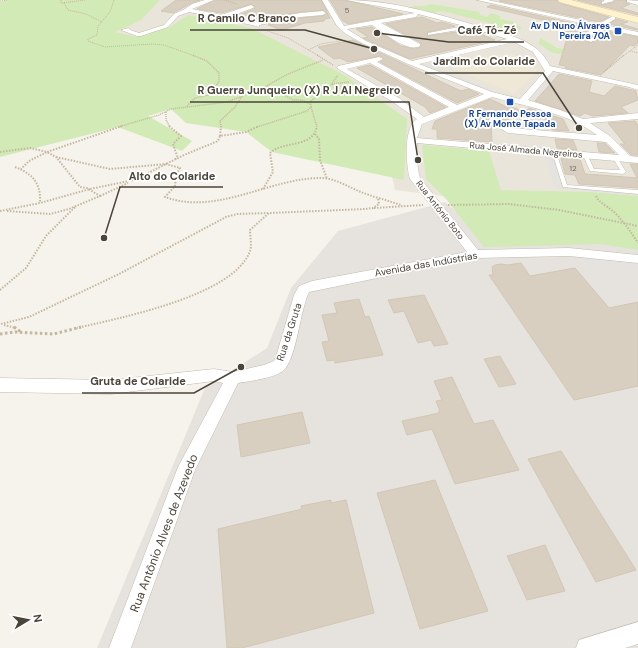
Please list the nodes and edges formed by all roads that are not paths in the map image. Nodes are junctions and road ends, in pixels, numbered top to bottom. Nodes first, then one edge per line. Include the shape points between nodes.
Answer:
1 (211, 0) edge
2 (325, 0) edge
3 (349, 0) edge
4 (480, 0) edge
5 (562, 0) edge
6 (629, 1) edge
7 (638, 3) edge
8 (191, 5) edge
9 (251, 7) dead end
10 (572, 7) edge
11 (323, 13) dead end
12 (423, 14) junction
13 (220, 17) junction
14 (613, 18) dead end
15 (638, 19) edge
16 (373, 22) junction
17 (472, 26) junction
18 (600, 26) junction
19 (342, 28) junction
20 (127, 29) dead end
21 (430, 34) dead end
22 (638, 34) edge
23 (513, 40) junction
24 (591, 40) dead end
25 (394, 56) junction
26 (371, 61) junction
27 (412, 63) junction
28 (548, 68) junction
29 (638, 88) edge
30 (492, 94) junction
31 (522, 102) junction
32 (455, 107) junction
33 (637, 117) edge
34 (422, 119) junction
35 (493, 120) dead end
36 (583, 122) junction
37 (610, 139) junction
38 (413, 140) junction
39 (554, 152) junction
40 (585, 155) junction
41 (615, 158) junction
42 (627, 159) junction
43 (638, 160) edge
44 (638, 192) edge
45 (475, 254) junction
46 (638, 259) edge
47 (312, 286) joint
48 (233, 378) junction
49 (0, 385) edge
50 (638, 633) edge
51 (120, 648) edge
52 (587, 648) edge

1 - 8 street
2 - 19 street
3 - 12 street
4 - 10 street
5 - 10 main road
6 - 7 street
8 - 13 street
8 - 20 street via 166,26 139,35 124,30
9 - 13 street
10 - 15 main road
10 - 18 street
11 - 13 street via 288,17 256,25
12 - 16 street
12 - 17 street
14 - 18 street
16 - 16 street via 410,46 418,45 392,30
16 - 19 street
17 - 21 street
17 - 23 street
18 - 22 street
18 - 24 street via 585,38
19 - 25 street
23 - 27 street
23 - 28 street via 534,51
25 - 26 street
25 - 27 street
26 - 32 street
26 - 34 street via 342,69 396,100
27 - 30 street
28 - 29 street via 631,84
28 - 31 street via 549,71
30 - 31 street
30 - 32 street
31 - 36 street
32 - 34 street
33 - 36 street
34 - 38 street, Rua António Boto via 415,129
35 - 37 street via 508,130
36 - 37 street
37 - 42 street
38 - 39 street, Rua José Almada Negreiros
38 - 45 street, Rua António Boto via 411,168 415,179
39 - 40 street, Rua José Almada Negreiros
39 - 44 lane via 565,186
40 - 41 street, Rua José Almada Negreiros
40 - 41 lane via 592,170 623,172
41 - 42 street, Rua José Almada Negreiros
42 - 43 street, Rua José Almada Negreiros
45 - 46 street, Avenida das Indústrias via 569,252
45 - 47 street, Avenida das Indústrias
47 - 48 street, Rua da Gruta via 304,289 301,294 279,365 267,371
48 - 49 street, Rua da Gruta via 214,375 111,388
48 - 51 street, Rua Antônio Alves de Azevedo via 187,467
50 - 52 street

